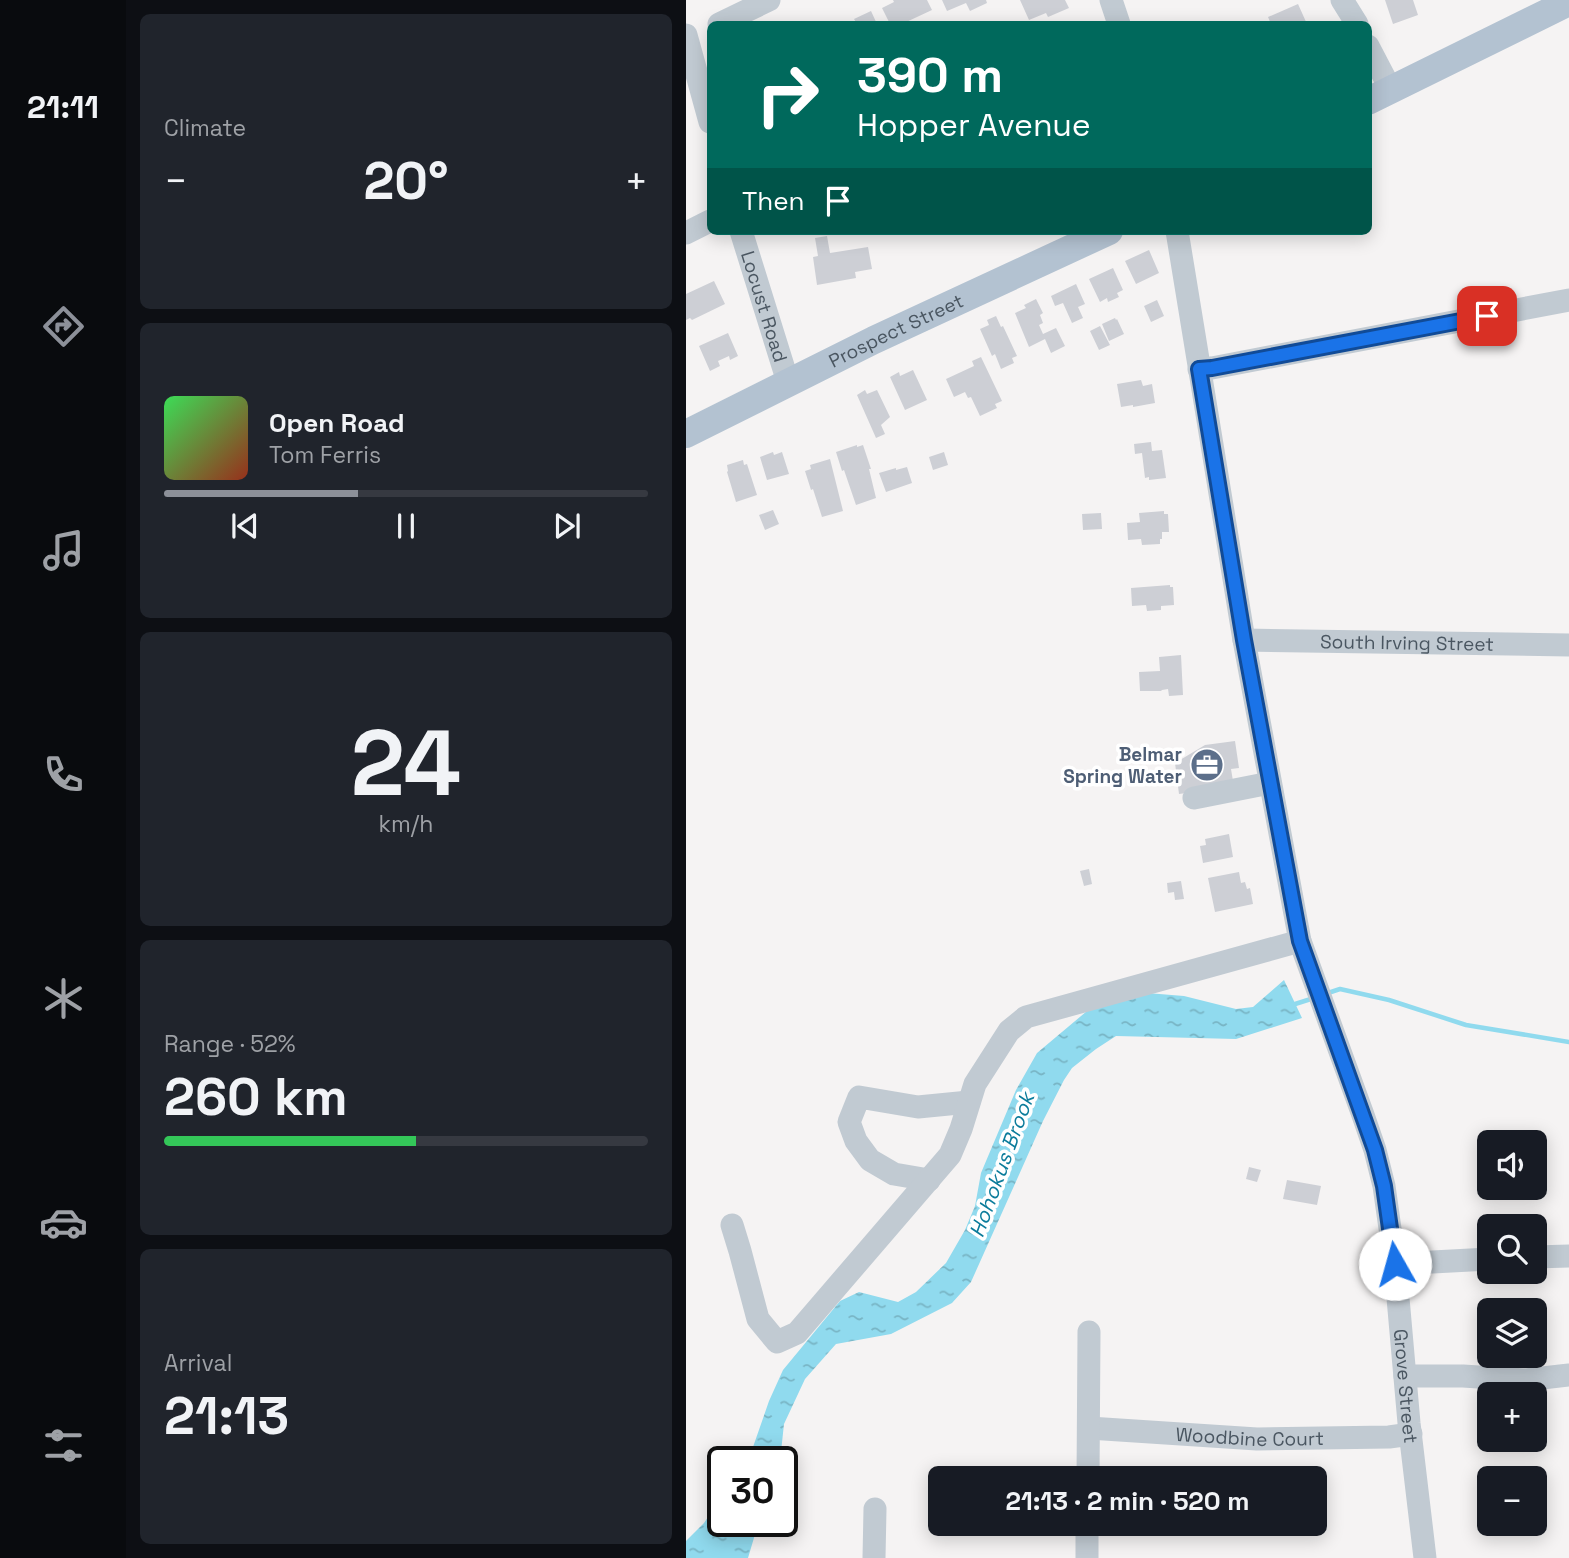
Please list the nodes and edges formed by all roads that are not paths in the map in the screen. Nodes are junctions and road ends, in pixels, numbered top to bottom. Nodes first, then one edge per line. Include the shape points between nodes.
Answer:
1 (769, 0) edge
2 (1111, 0) edge
3 (1342, 0) edge
4 (1569, 2) edge
5 (725, 21) edge
6 (1118, 21) edge
7 (1355, 21) edge
8 (707, 30) edge
9 (687, 38) edge
10 (1372, 62) edge
11 (1380, 95) edge
12 (707, 111) edge
13 (707, 223) edge
14 (686, 233) edge
15 (742, 235) edge
16 (1100, 235) edge
17 (1178, 235) edge
18 (1569, 300) edge
19 (1199, 369) junction
20 (788, 382) junction
21 (686, 434) edge
22 (1244, 640) junction
23 (1569, 645) edge
24 (1270, 783) junction
25 (1194, 798) dead end
26 (1300, 941) junction
27 (969, 1102) junction
28 (929, 1180) junction
29 (732, 1225) dead end
30 (1569, 1256) edge
31 (1547, 1257) edge
32 (1477, 1260) edge
33 (1395, 1264) junction
34 (1089, 1332) dead end
35 (1569, 1375) edge
36 (1405, 1376) junction
37 (1089, 1428) junction
38 (1411, 1434) junction
39 (1088, 1466) edge
40 (875, 1509) dead end
41 (1087, 1536) edge
42 (874, 1558) edge
43 (1087, 1558) edge
44 (1425, 1558) edge

1 - 5 street
2 - 6 street
3 - 7 street
4 - 11 main road
8 - 9 street
9 - 12 street
10 - 11 street
13 - 14 street
15 - 20 street, Locust Road
16 - 20 main road, Prospect Street
17 - 19 street, Grove Street
18 - 19 street
19 - 22 street, Grove Street
20 - 21 main road, Prospect Street
22 - 23 street, South Irving Street
22 - 24 street, Grove Street
24 - 25 street
24 - 26 street, Grove Street
26 - 27 street via 1026,1017 1009,1031 975,1084
26 - 33 street, Grove Street via 1375,1150
27 - 28 street via 950,1155
27 - 28 street via 918,1107 859,1097 849,1122 870,1160 894,1174
28 - 29 street via 815,1314 797,1333 777,1342 758,1319
30 - 31 street
32 - 33 street
33 - 36 street, Grove Street
34 - 37 street
35 - 36 street via 1525,1380
36 - 38 street, Grove Street
37 - 38 street, Woodbine Court via 1257,1439
37 - 39 street
38 - 44 street, Grove Street
40 - 42 street
41 - 43 street

